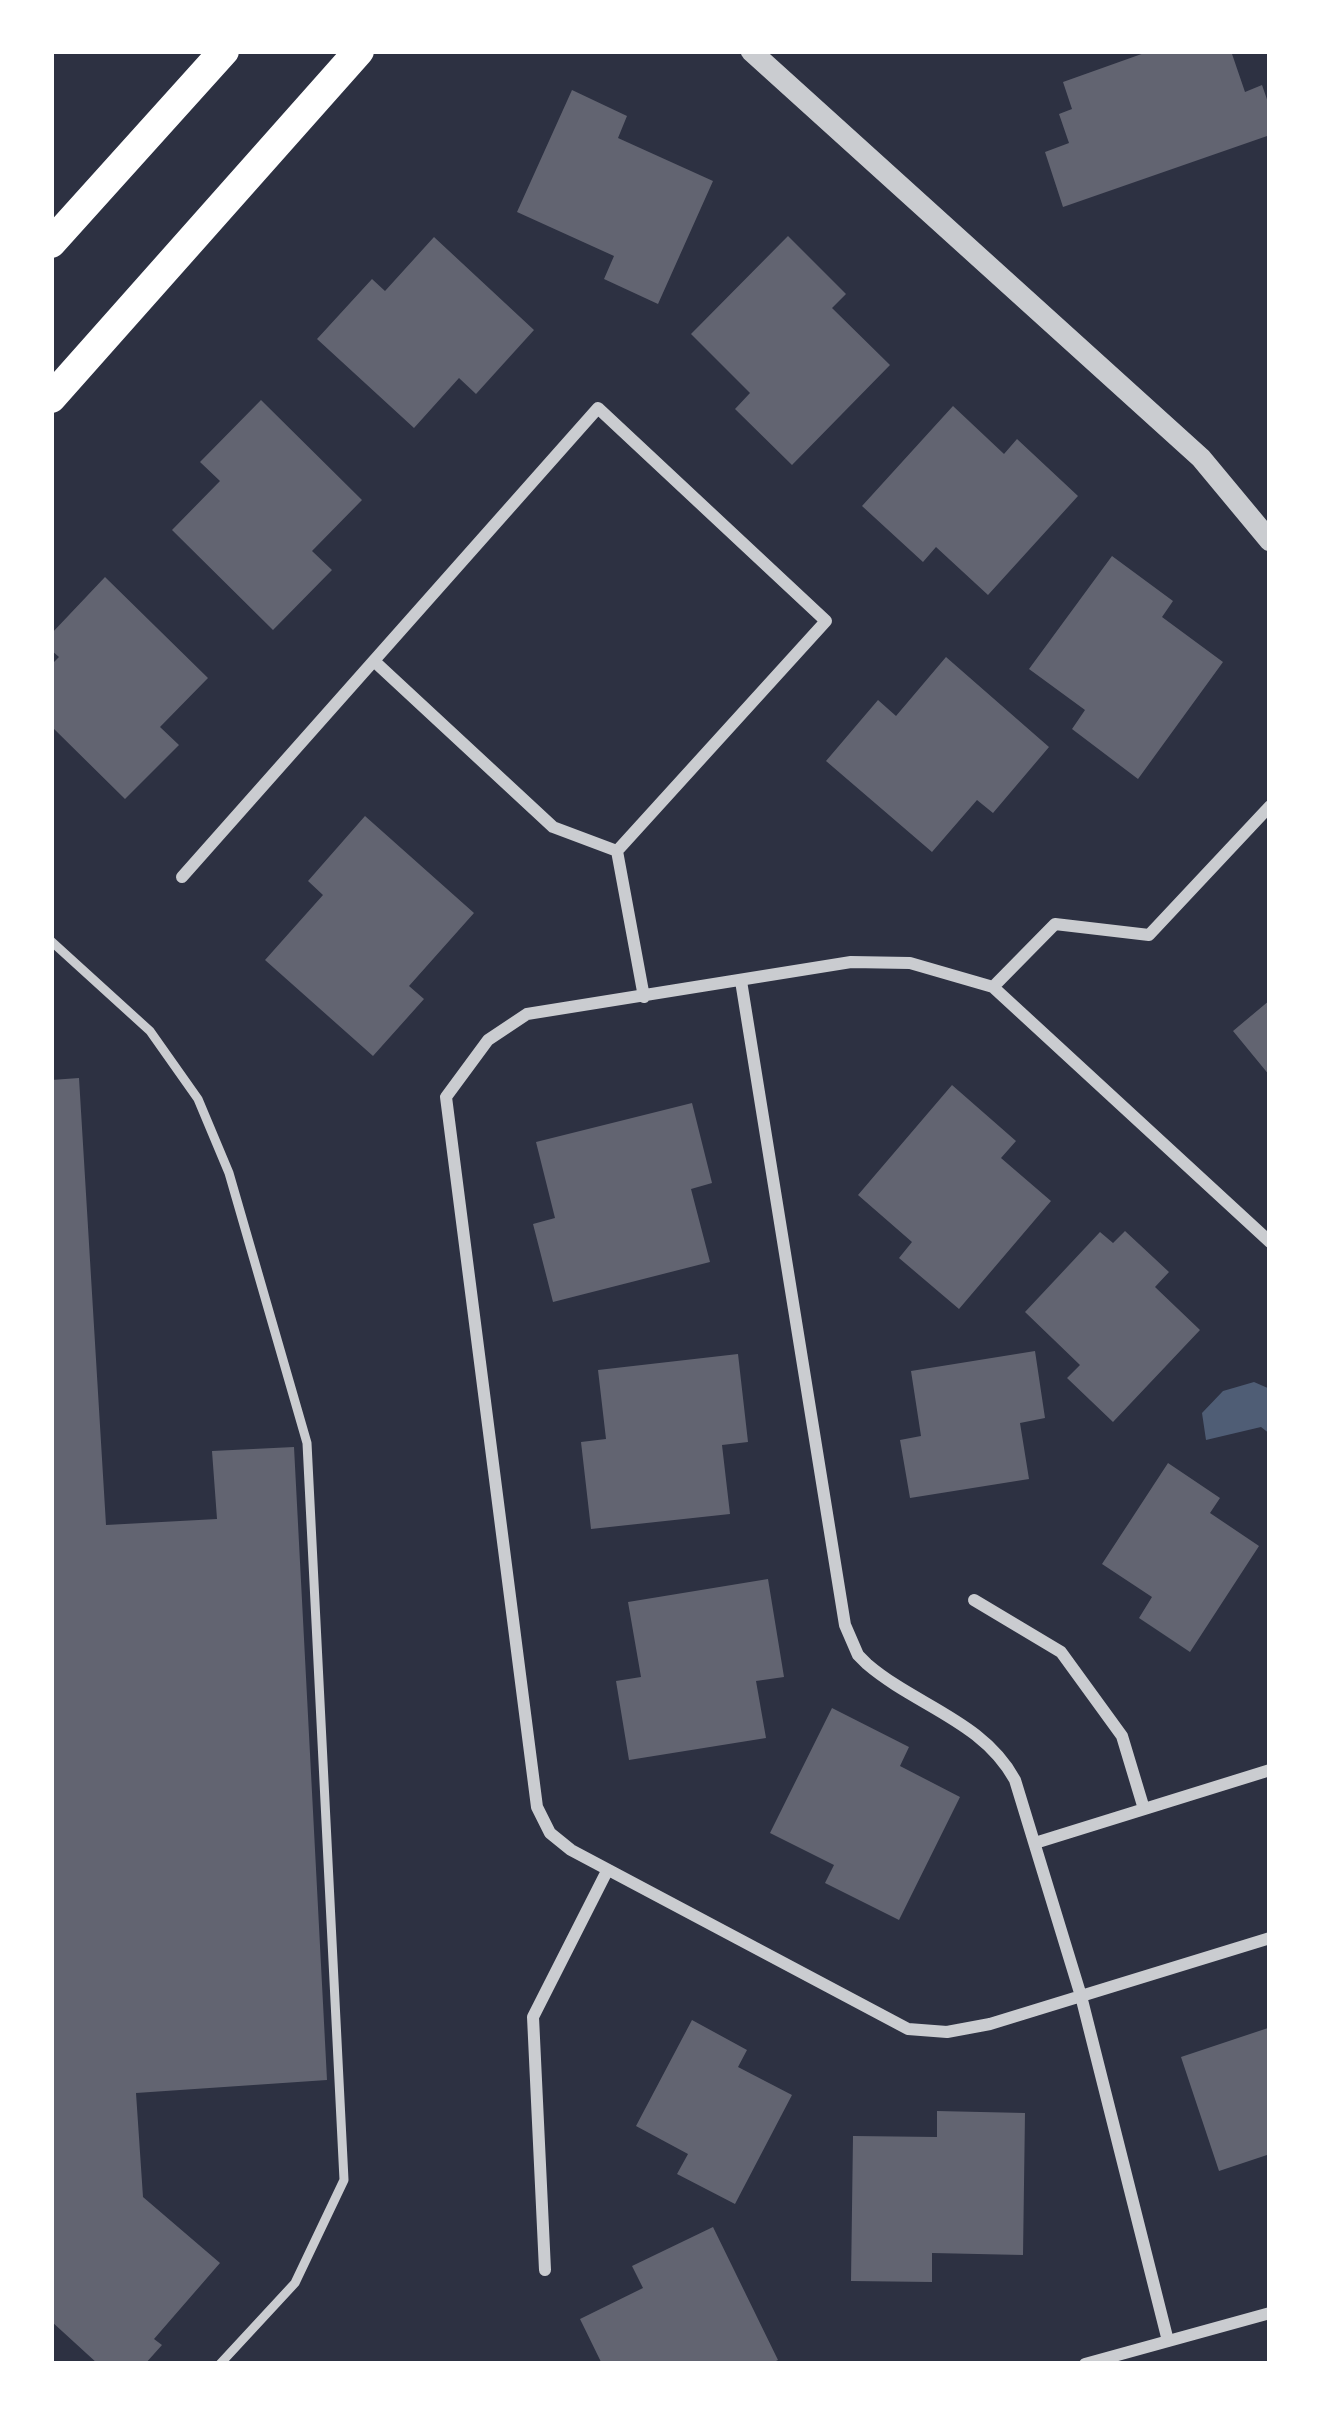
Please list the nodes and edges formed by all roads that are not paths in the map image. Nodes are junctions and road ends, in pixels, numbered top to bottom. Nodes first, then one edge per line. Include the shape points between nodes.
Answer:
1 (224, 51) edge
2 (359, 51) edge
3 (751, 51) edge
4 (51, 243) edge
5 (51, 398) edge
6 (1270, 541) edge
7 (374, 661) junction
8 (1270, 806) edge
9 (617, 851) junction
10 (182, 877) dead end
11 (51, 941) edge
12 (741, 981) junction
13 (993, 987) junction
14 (644, 997) junction
15 (1270, 1242) edge
16 (974, 1600) dead end
17 (1270, 1770) edge
18 (1144, 1809) junction
19 (1035, 1843) junction
20 (608, 1871) junction
21 (1270, 1938) edge
22 (1081, 1996) junction
23 (545, 2270) dead end
24 (1270, 2313) edge
25 (1168, 2341) junction
26 (220, 2364) edge
27 (1085, 2364) edge

1 - 4 main road
2 - 5 main road
3 - 6 street via 1201,458
7 - 9 street via 553,827
7 - 9 street via 598,408 826,621
7 - 10 street
8 - 13 street via 1149,935 1055,924
9 - 14 street
11 - 26 lane via 150,1031 198,1099 230,1173 307,1443 344,2180 296,2283
12 - 13 street via 851,962 910,963
12 - 14 street
12 - 19 street via 845,1625 857,1655 876,1672 1002,1757
13 - 15 street
14 - 20 street via 527,1014 488,1040 446,1097 537,1807 550,1832
16 - 18 street via 1061,1652 1122,1736
17 - 18 street
18 - 19 street
19 - 22 street
20 - 22 street via 908,2029 990,2024
20 - 23 street via 533,2017
21 - 22 street
22 - 25 street
24 - 25 street
25 - 27 street

